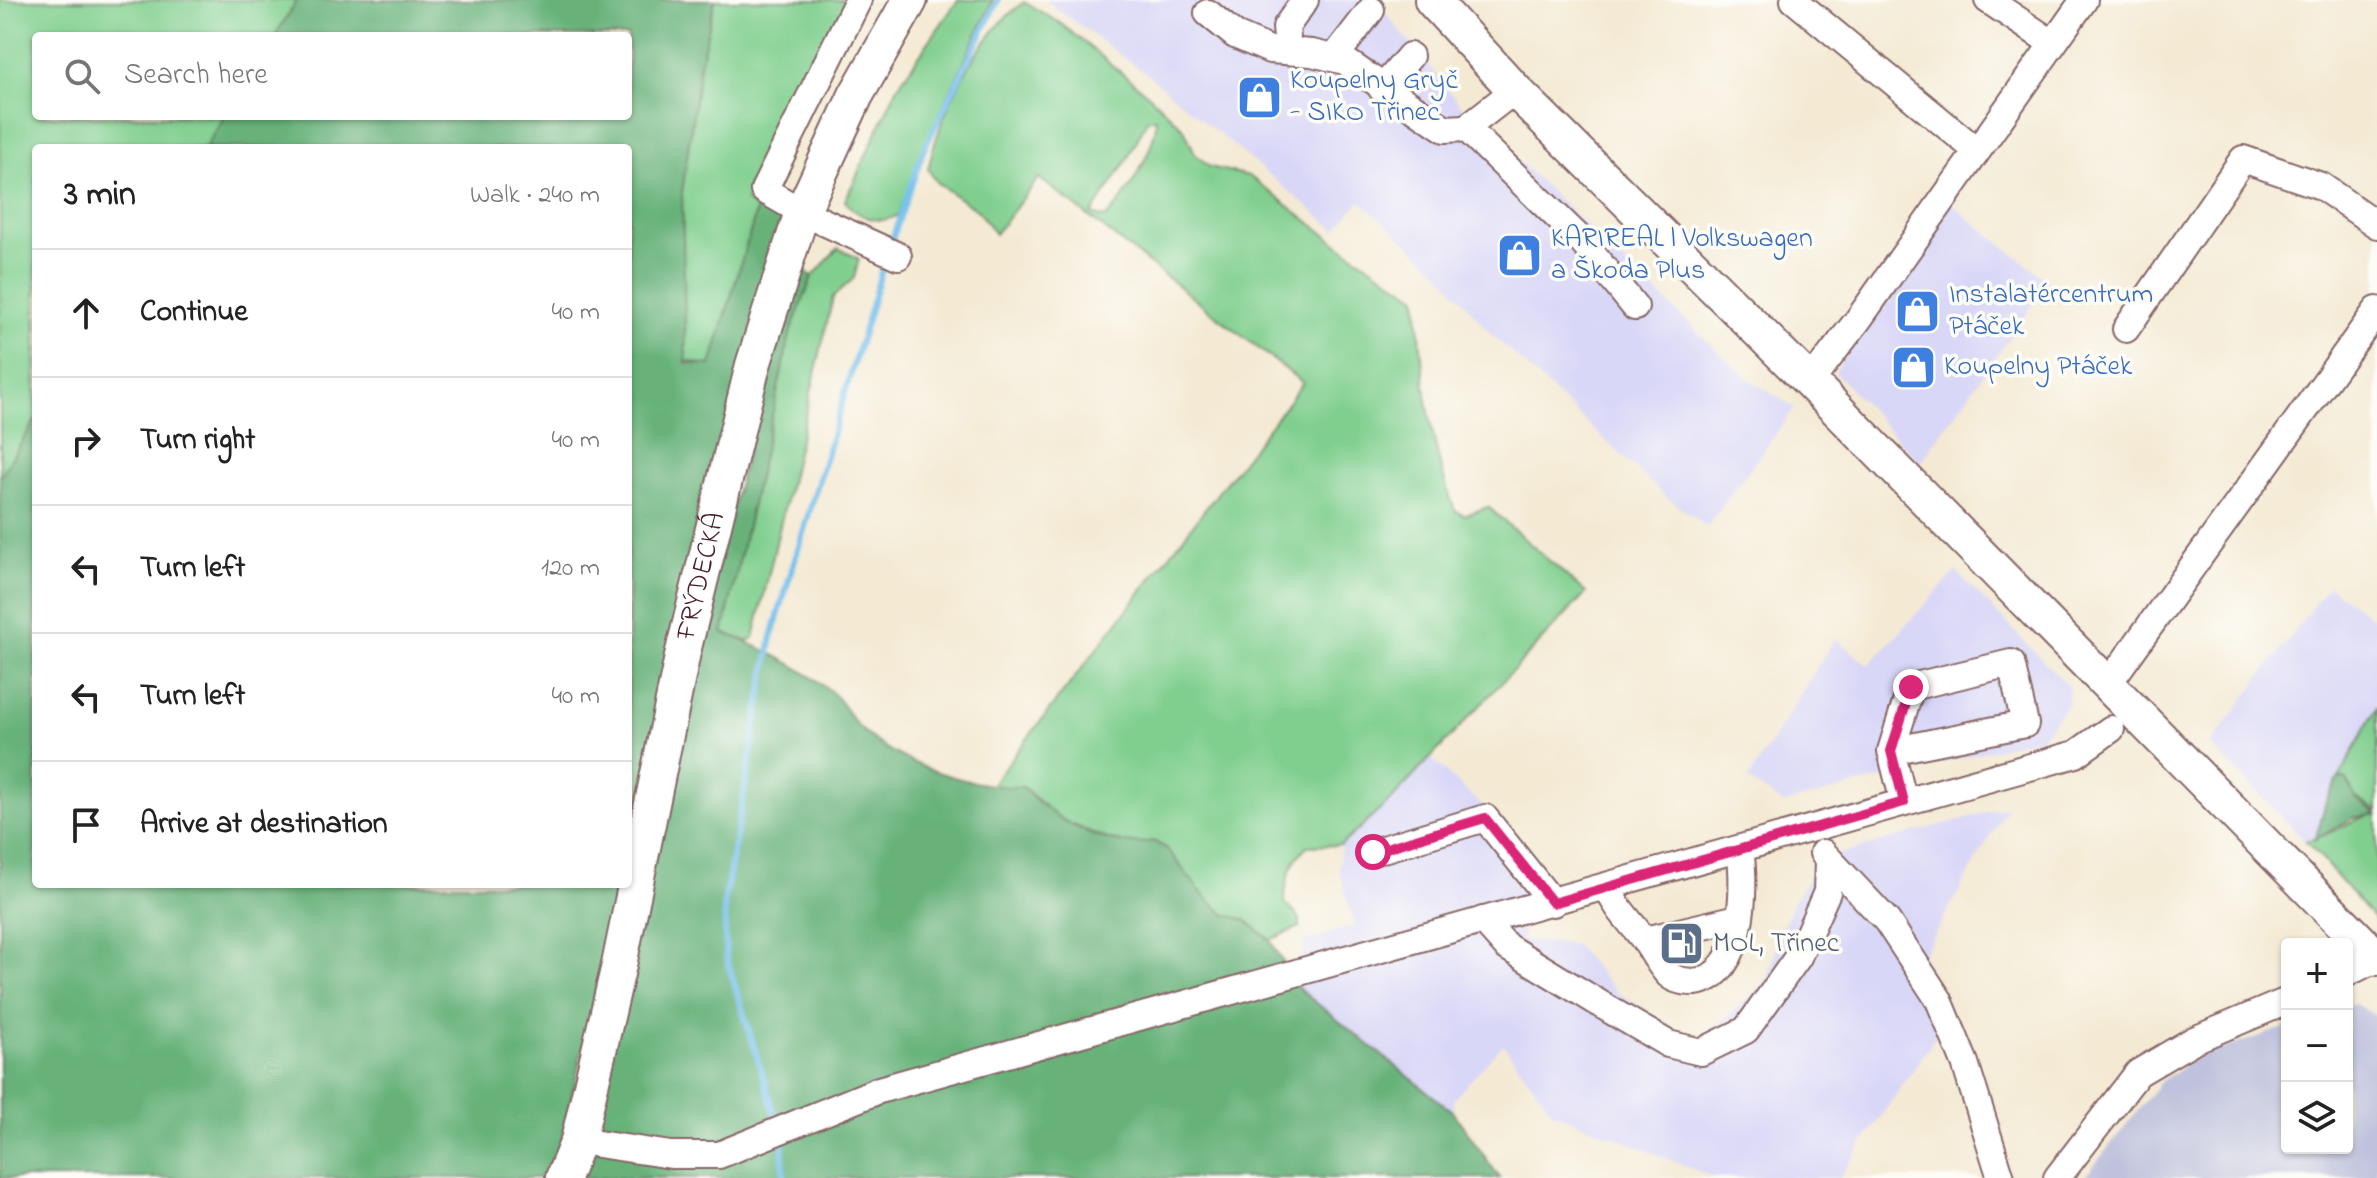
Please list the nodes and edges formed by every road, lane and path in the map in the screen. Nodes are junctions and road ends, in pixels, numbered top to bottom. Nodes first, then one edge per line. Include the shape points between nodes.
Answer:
1 (858, 0) edge
2 (910, 0) edge
3 (1305, 0) edge
4 (1432, 0) edge
5 (1794, 0) edge
6 (1988, 0) edge
7 (2084, 0) edge
8 (1371, 10) dead end
9 (1208, 13) dead end
10 (2052, 43) junction
11 (1288, 51) junction
12 (1410, 56) dead end
13 (1334, 58) junction
14 (1382, 89) junction
15 (1515, 90) junction
16 (1466, 128) junction
17 (1977, 151) junction
18 (802, 212) junction
19 (2377, 225) edge
20 (898, 256) dead end
21 (1635, 307) dead end
22 (2377, 310) edge
23 (2126, 329) dead end
24 (1810, 382) junction
25 (2108, 684) junction
26 (2111, 729) dead end
27 (1891, 751) junction
28 (1904, 802) junction
29 (1809, 829) junction
30 (1740, 850) junction
31 (1373, 852) dead end
32 (1828, 861) junction
33 (1607, 887) junction
34 (1553, 903) junction
35 (1738, 918) junction
36 (1483, 920) junction
37 (1645, 940) junction
38 (2377, 958) edge
39 (2353, 970) edge
40 (2281, 1004) edge
41 (578, 1141) junction
42 (563, 1178) edge
43 (2001, 1178) edge
44 (2057, 1178) edge

1 - 18 street via 764,190
2 - 18 main road, FRÝDECKÁ via 856,95
3 - 11 street via 1286,27
4 - 15 main road
5 - 17 street
6 - 10 street
7 - 10 street
8 - 13 street
9 - 11 street via 1235,35 1270,50
10 - 17 street
11 - 13 street
12 - 14 street
13 - 14 street
14 - 16 street via 1445,129
15 - 16 street
15 - 24 main road
16 - 21 street via 1580,239
17 - 24 street
18 - 20 street
18 - 41 main road, FRÝDECKÁ via 753,365 683,652
19 - 23 street via 2321,186 2243,159
22 - 25 street
24 - 25 main road
25 - 38 main road
26 - 28 street via 2076,754
27 - 27 street via 2025,724 2011,663 1911,687
27 - 28 street
28 - 29 street
29 - 30 street
29 - 32 street
30 - 33 street
30 - 35 street via 1745,878
31 - 34 street via 1485,818
32 - 36 street via 1827,892 1798,957 1746,1030 1701,1052 1668,1044 1507,947
32 - 43 street via 1887,921 1939,1000
33 - 34 street
33 - 37 street via 1617,910
34 - 36 street
35 - 37 street
35 - 37 street via 1730,958 1705,981 1685,982 1668,975
36 - 41 street via 879,1090 719,1155 671,1155
38 - 39 street
40 - 44 street via 2194,1040 2138,1073
41 - 42 main road, FRÝDECKÁ

